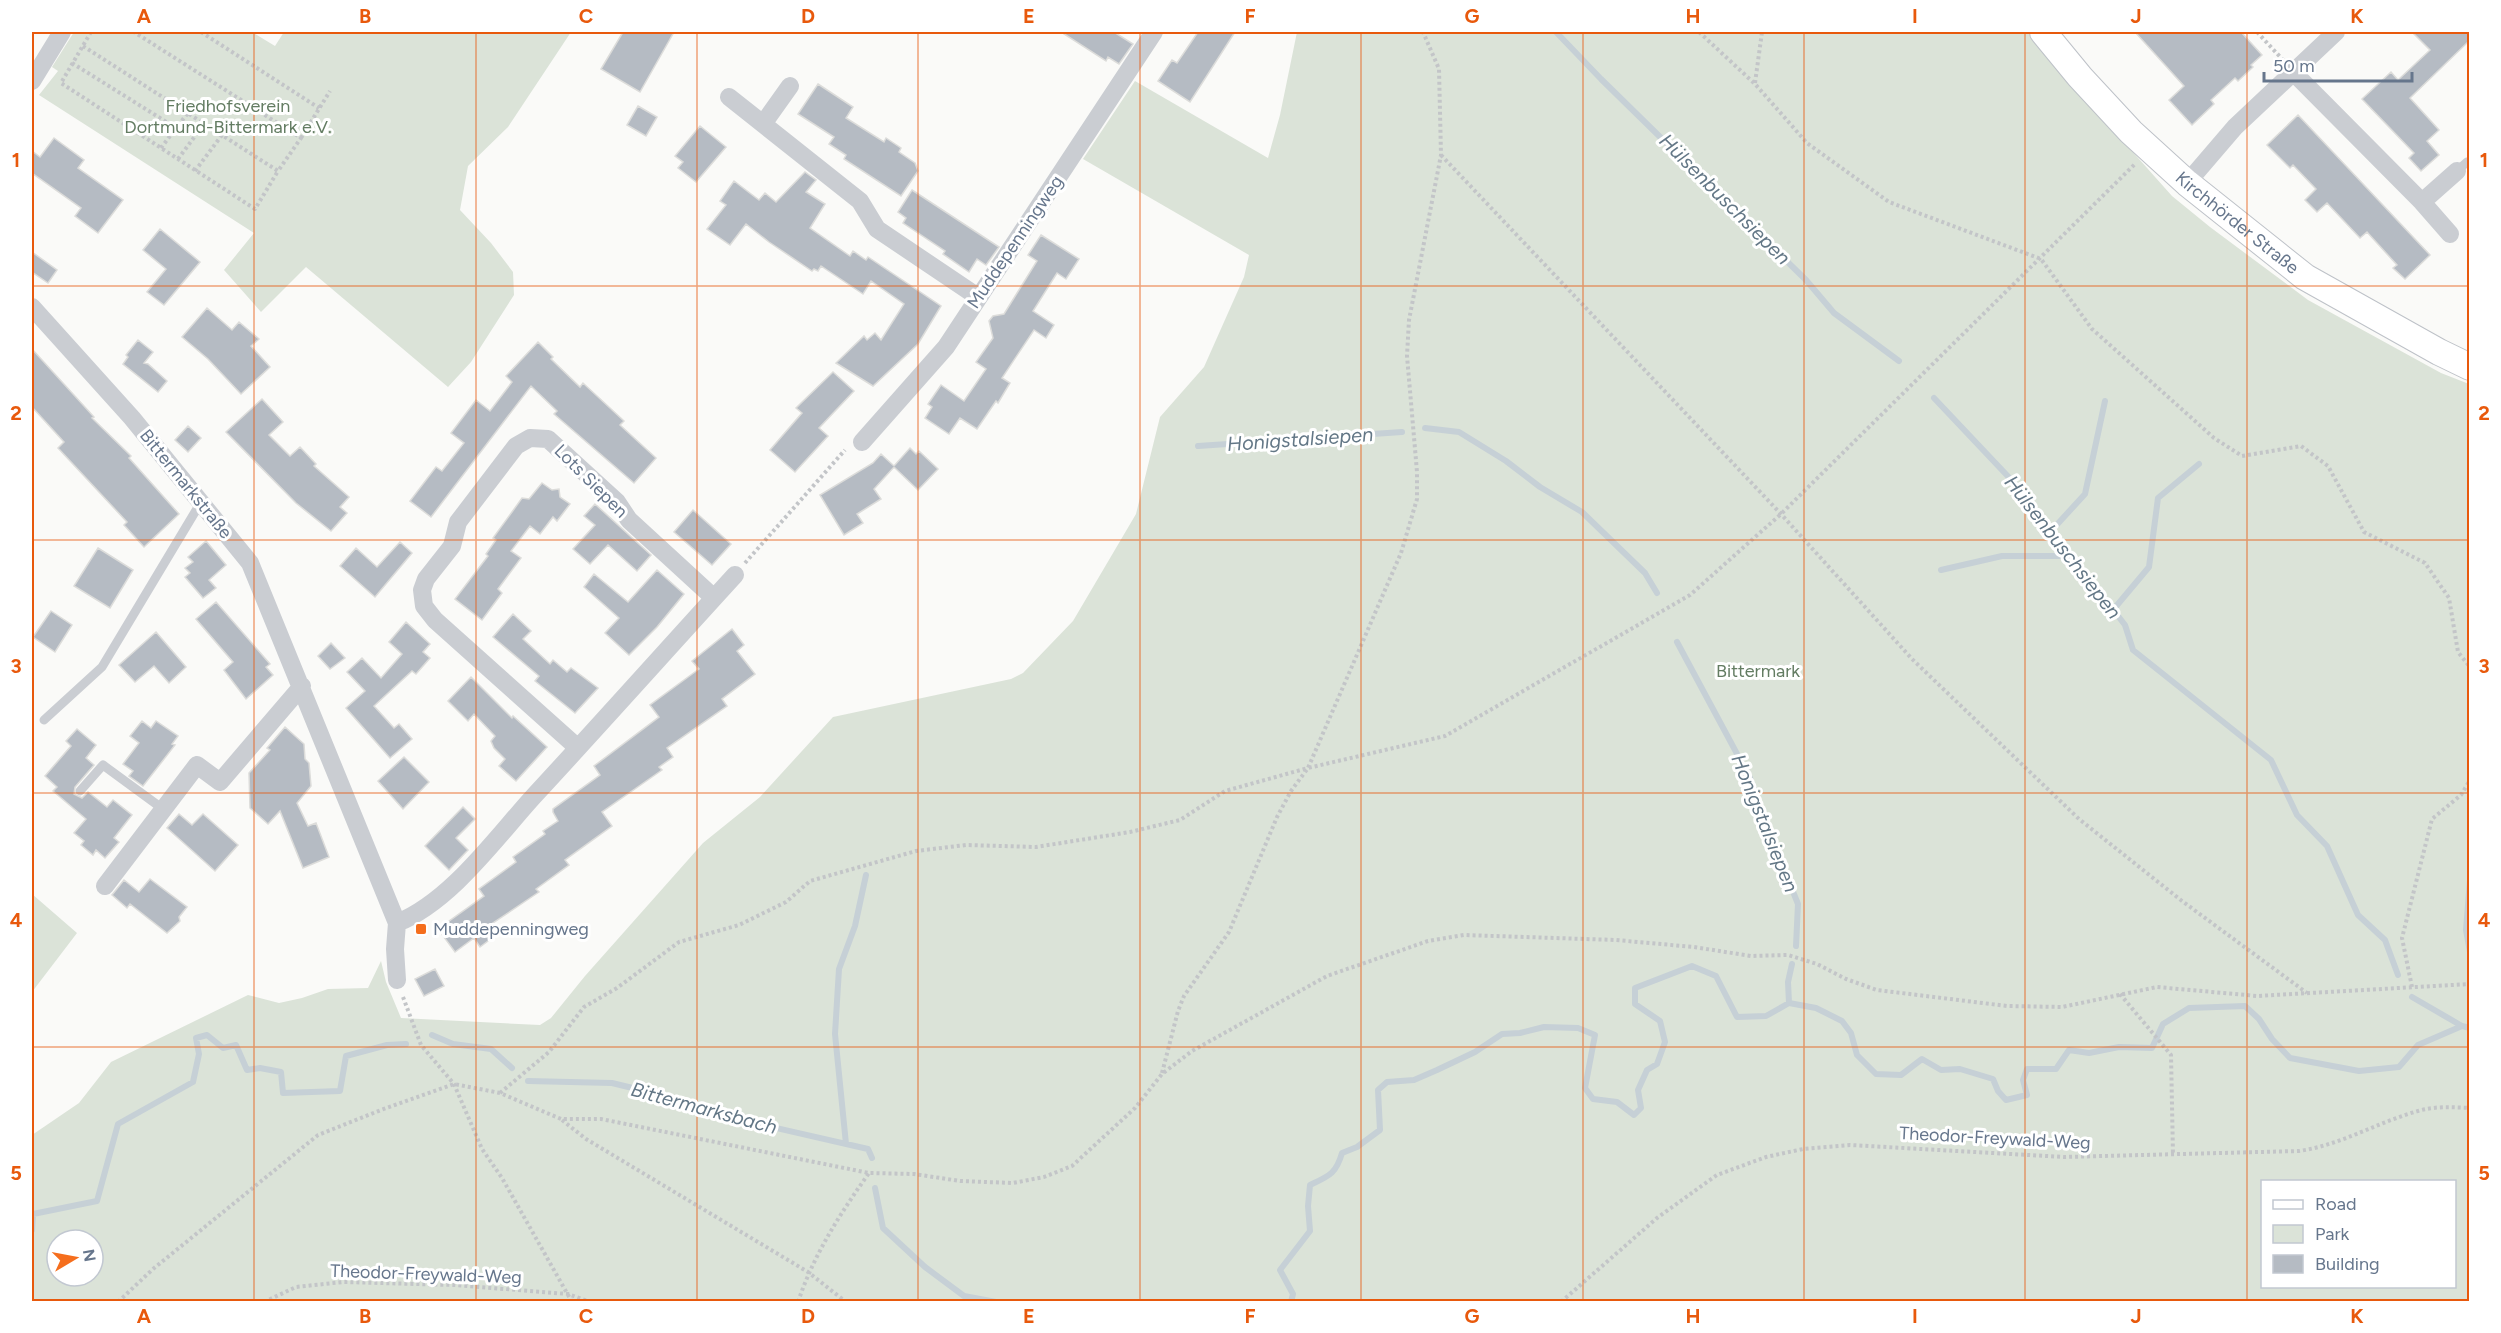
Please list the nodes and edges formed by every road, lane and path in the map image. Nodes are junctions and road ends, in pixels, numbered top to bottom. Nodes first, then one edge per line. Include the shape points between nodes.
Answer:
1 (62, 32) edge
2 (92, 32) edge
3 (134, 32) edge
4 (201, 32) edge
5 (1154, 32) edge
6 (1423, 32) edge
7 (1699, 32) edge
8 (1762, 32) edge
9 (2043, 32) edge
10 (2257, 32) edge
11 (2336, 32) edge
12 (83, 46) junction
13 (72, 63) junction
14 (2294, 72) junction
15 (32, 81) edge
16 (1755, 84) junction
17 (790, 86) dead end
18 (330, 91) dead end
19 (729, 96) dead end
20 (320, 108) junction
21 (188, 113) junction
22 (204, 123) junction
23 (763, 124) junction
24 (176, 128) junction
25 (222, 135) junction
26 (301, 138) junction
27 (161, 148) junction
28 (1441, 155) junction
29 (177, 159) junction
30 (2141, 159) dead end
31 (2463, 168) edge
32 (195, 171) junction
33 (278, 171) junction
34 (2187, 183) junction
35 (2422, 202) junction
36 (2450, 234) dead end
37 (2041, 259) junction
38 (978, 297) junction
39 (32, 308) edge
40 (2469, 367) edge
41 (862, 442) joint
42 (201, 502) junction
43 (1780, 514) junction
44 (735, 575) joint
45 (714, 598) junction
46 (2469, 667) edge
47 (302, 686) junction
48 (44, 720) dead end
49 (578, 748) junction
50 (1308, 768) junction
51 (2469, 780) edge
52 (80, 791) dead end
53 (163, 809) junction
54 (105, 886) dead end
55 (397, 924) junction
56 (397, 980) joint
57 (2469, 984) edge
58 (2412, 987) junction
59 (2120, 994) junction
60 (2307, 994) junction
61 (1162, 1074) junction
62 (454, 1084) junction
63 (500, 1093) junction
64 (2469, 1108) edge
65 (561, 1119) junction
66 (2173, 1155) junction
67 (869, 1173) junction
68 (808, 1272) junction
69 (568, 1294) junction
70 (118, 1302) edge
71 (264, 1302) edge
72 (572, 1302) edge
73 (590, 1302) edge
74 (798, 1302) edge
75 (846, 1302) edge
76 (1561, 1302) edge

1 - 15 street
2 - 12 path
3 - 26 path
4 - 20 path
5 - 38 street, Muddepenningweg
6 - 28 path via 1439,69
7 - 16 path
8 - 16 path
9 - 34 main road, Kirchhörder Straße via 2131,132
10 - 14 path
11 - 14 street
12 - 13 path
12 - 21 path
13 - 24 path
13 - 27 path via 60,83
14 - 34 street via 2235,127
14 - 35 street
16 - 37 path via 1807,143 1889,202
17 - 23 street
18 - 20 path
19 - 23 street
20 - 26 path
21 - 22 path
21 - 24 path
22 - 25 path
22 - 29 path
23 - 38 street via 860,201 877,229
24 - 27 path
25 - 32 path
25 - 33 path
26 - 33 path
27 - 29 path
28 - 43 path
28 - 50 path via 1407,344 1417,499 1401,553
29 - 32 path
30 - 37 path
31 - 35 street
32 - 33 path via 255,209
34 - 40 main road, Kirchhörder Straße via 2306,277
35 - 36 street
37 - 43 path
37 - 46 path via 2092,329 2214,438 2242,456 2301,446 2328,466 2364,532 2425,563 2449,598 2458,652
38 - 41 street, Muddepenningweg via 946,348
39 - 42 street, Bittermarkstraße via 132,418
41 - 44 path via 853,441
42 - 47 street, Bittermarkstraße via 250,563
42 - 48 lane via 102,667
43 - 50 path via 1690,595 1445,736
43 - 60 path via 1912,659 2079,819
44 - 45 street
45 - 49 street
45 - 49 street, Lots Siepen via 548,439 530,438 516,446 458,522 452,546 426,579 422,590 424,606
47 - 53 street via 220,782 197,765
47 - 55 street, Bittermarkstraße
49 - 55 street via 458,880 413,917
50 - 61 path via 1276,817 1229,932 1184,996
50 - 63 path via 1226,792 1180,820 1130,832 1036,847 966,845 916,851 810,881 786,902 739,925 679,942 617,988 584,1006 549,1052
51 - 58 path via 2461,795 2432,819 2402,938
52 - 53 lane via 103,765
53 - 54 street
55 - 56 street, Bittermarkstraße
56 - 62 path via 421,1045
57 - 58 path
58 - 60 path
59 - 60 path via 2157,987 2257,996
59 - 61 path via 2062,1007 2007,1006 1877,990 1788,955 1744,955 1616,940 1464,935 1428,941 1327,975 1192,1051
59 - 66 path via 2171,1055
61 - 67 path via 1148,1094 1094,1148 1072,1166 1044,1177 1013,1184
62 - 63 path
62 - 69 path via 482,1149
62 - 70 path via 318,1135
63 - 65 path
64 - 66 path, Theodor-Freywald-Weg via 2419,1110 2322,1148
65 - 67 path via 601,1119
65 - 68 path via 586,1139
66 - 76 path, Theodor-Freywald-Weg via 2064,1157 1850,1145 1766,1157 1717,1175 1691,1193
67 - 68 path
68 - 74 path
68 - 75 path
69 - 71 path, Theodor-Freywald-Weg via 343,1282 296,1287
69 - 72 path
69 - 73 path, Theodor-Freywald-Weg

